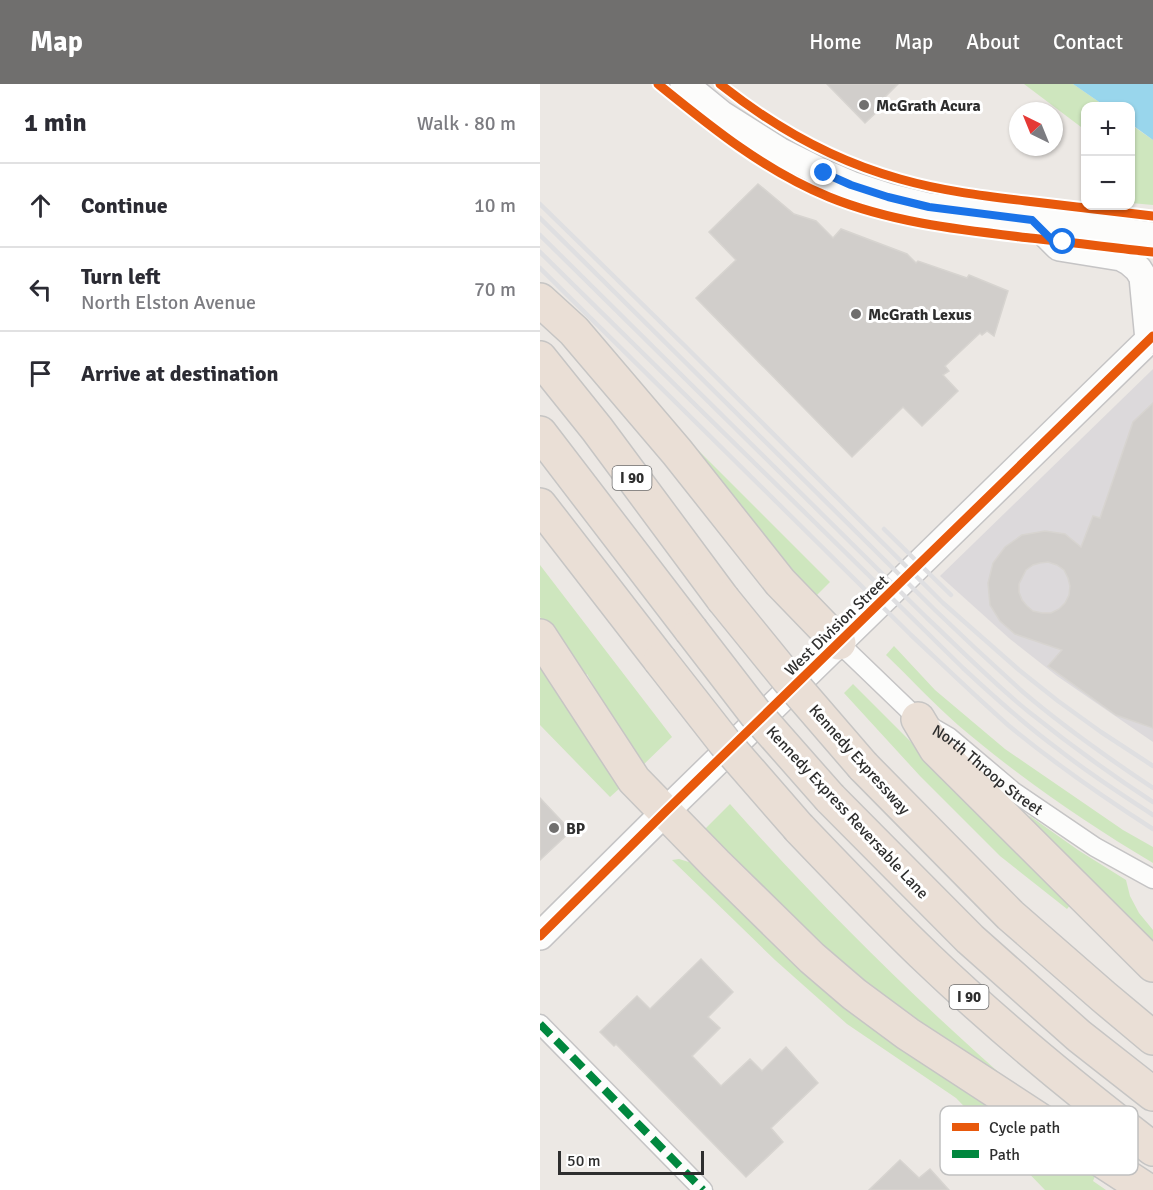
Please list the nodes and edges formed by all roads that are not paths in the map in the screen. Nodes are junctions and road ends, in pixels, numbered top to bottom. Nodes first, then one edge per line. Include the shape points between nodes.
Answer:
1 (684, 84) edge
2 (1032, 220) junction
3 (1153, 236) edge
4 (540, 300) edge
5 (1151, 338) edge
6 (540, 358) edge
7 (540, 433) edge
8 (540, 505) edge
9 (540, 636) edge
10 (839, 643) junction
11 (918, 719) junction
12 (664, 812) junction
13 (1153, 879) edge
14 (540, 936) edge
15 (1153, 965) edge
16 (540, 1024) edge
17 (1153, 1038) edge
18 (1153, 1094) edge
19 (1018, 1106) edge
20 (1097, 1106) edge
21 (1138, 1137) edge
22 (1153, 1149) edge
23 (1124, 1175) edge
24 (704, 1190) edge
25 (1147, 1190) edge

1 - 2 main road via 757,138 851,185 929,207
2 - 3 main road
2 - 5 main road via 1059,247 1121,257 1138,269 1143,277
4 - 10 highway via 574,331 780,582
5 - 10 main road, West Division Street
6 - 17 highway, Kennedy Expressway / I 90, bridge via 723,599 863,766 1010,915
7 - 18 highway, Kennedy Express Reversable Lane / I 90, bridge via 755,713 830,798 970,939 1079,1036
8 - 20 highway, I 90, bridge via 725,743 799,828 927,958
9 - 12 highway via 634,780
10 - 11 street, North Throop Street
10 - 12 main road, West Division Street
11 - 13 street, North Throop Street via 949,737 1023,798
11 - 15 highway via 936,749
12 - 14 main road, West Division Street
12 - 19 highway via 812,958 855,994 908,1034
16 - 24 street
21 - 22 highway, I 90, bridge
23 - 25 highway

